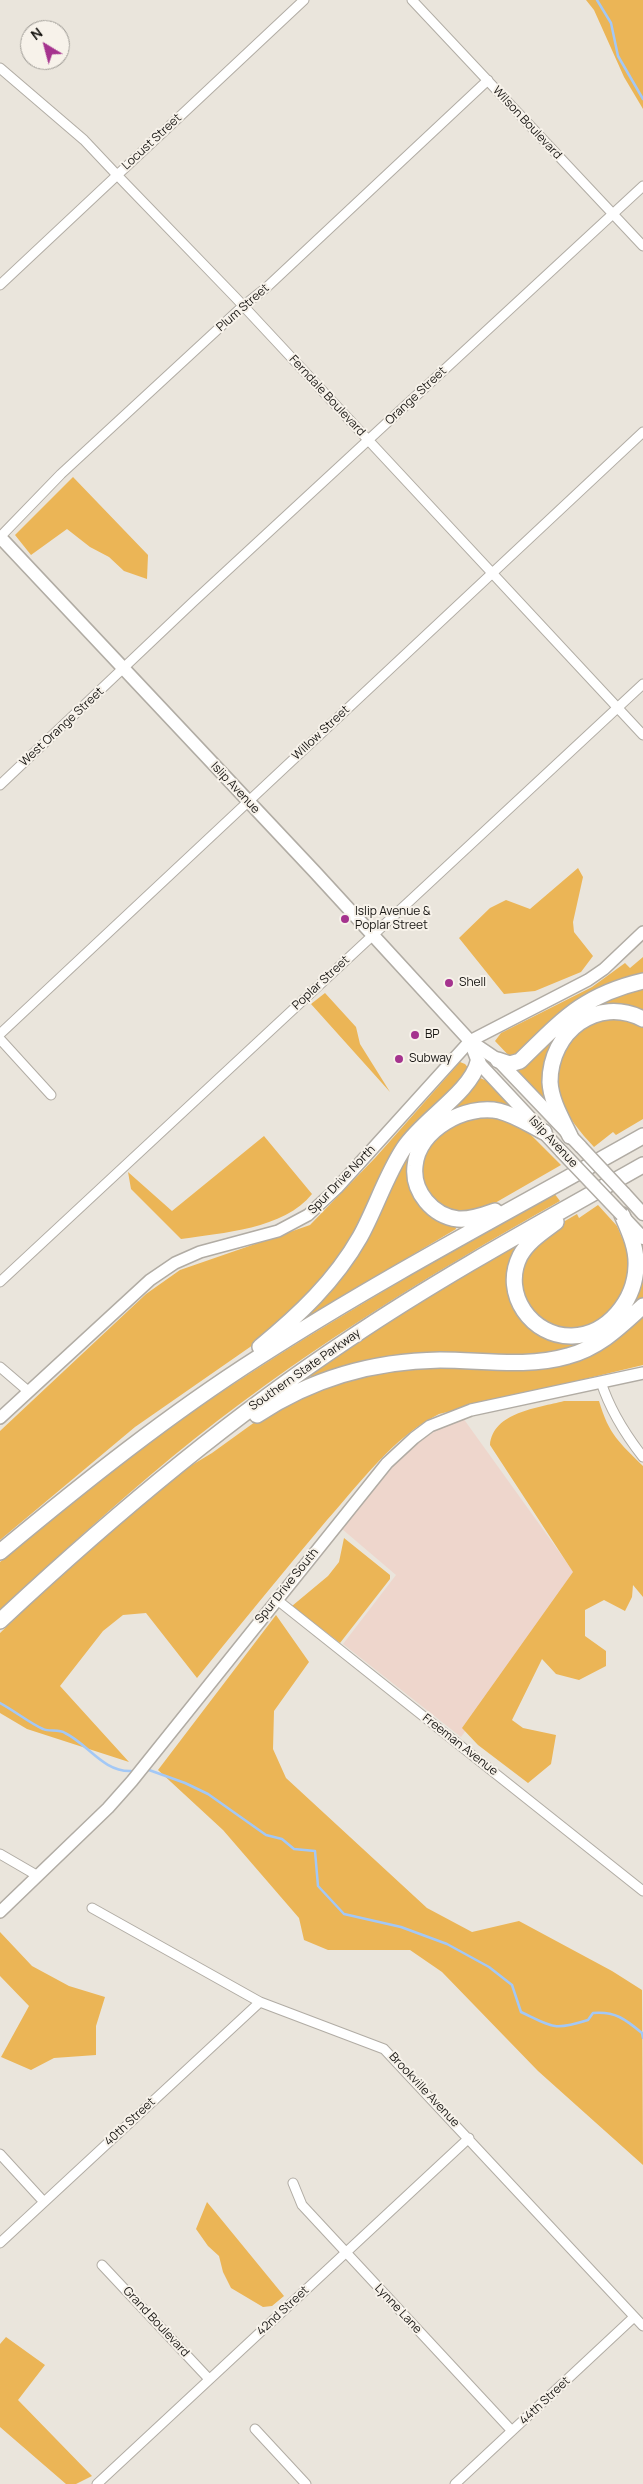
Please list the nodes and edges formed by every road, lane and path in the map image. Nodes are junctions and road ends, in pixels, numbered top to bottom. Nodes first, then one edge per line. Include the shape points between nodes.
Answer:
1 (304, 0) edge
2 (412, 0) edge
3 (0, 68) edge
4 (488, 80) junction
5 (117, 175) junction
6 (643, 186) edge
7 (612, 213) junction
8 (643, 246) edge
9 (0, 285) edge
10 (243, 306) junction
11 (643, 432) edge
12 (369, 440) junction
13 (0, 537) edge
14 (492, 573) junction
15 (124, 670) junction
16 (643, 684) edge
17 (618, 708) junction
18 (643, 734) edge
19 (0, 785) edge
20 (248, 802) junction
21 (643, 932) edge
22 (373, 934) junction
23 (643, 981) edge
24 (643, 1019) edge
25 (0, 1034) edge
26 (0, 1039) edge
27 (470, 1041) junction
28 (498, 1060) junction
29 (478, 1062) junction
30 (50, 1095) dead end
31 (643, 1126) edge
32 (544, 1132) junction
33 (643, 1136) edge
34 (575, 1142) junction
35 (604, 1158) junction
36 (643, 1165) edge
37 (584, 1198) junction
38 (530, 1200) junction
39 (643, 1214) edge
40 (622, 1215) junction
41 (643, 1238) edge
42 (0, 1282) edge
43 (643, 1306) edge
44 (0, 1367) edge
45 (643, 1373) edge
46 (601, 1382) junction
47 (28, 1391) junction
48 (195, 1400) junction
49 (0, 1418) edge
50 (643, 1457) edge
51 (165, 1474) junction
52 (0, 1552) edge
53 (276, 1599) junction
54 (0, 1621) edge
55 (0, 1854) edge
56 (38, 1876) junction
57 (643, 1891) edge
58 (92, 1908) dead end
59 (0, 1912) edge
60 (260, 2002) junction
61 (469, 2138) junction
62 (0, 2154) edge
63 (293, 2183) dead end
64 (44, 2202) junction
65 (0, 2243) edge
66 (346, 2253) junction
67 (102, 2265) dead end
68 (634, 2317) junction
69 (643, 2326) edge
70 (209, 2379) junction
71 (255, 2429) dead end
72 (512, 2431) junction
73 (97, 2484) edge
74 (306, 2484) edge
75 (455, 2484) edge

1 - 5 street, Locust Street
2 - 4 street, Wilson Boulevard
3 - 5 street, Ferndale Boulevard via 84,140
4 - 7 street, Wilson Boulevard
4 - 10 street, Plum Street
5 - 9 street, Locust Street
5 - 10 street, Ferndale Boulevard
6 - 7 street, Orange Street
7 - 8 street, Wilson Boulevard
7 - 12 street, Orange Street
10 - 12 street, Ferndale Boulevard
10 - 13 street, Plum Street via 61,474
11 - 14 street, Willow Street
12 - 14 street, Ferndale Boulevard
12 - 15 street, Orange Street
13 - 15 main road, Islip Avenue
14 - 17 street, Ferndale Boulevard
14 - 20 street, Willow Street
15 - 19 street, West Orange Street
15 - 20 main road, Islip Avenue
16 - 17 street, Poplar Street
17 - 18 street, Ferndale Boulevard
17 - 22 street, Poplar Street
20 - 22 main road, Islip Avenue
20 - 25 street, Willow Street
21 - 27 street, Spur Drive North via 588,980
22 - 27 main road, Islip Avenue
22 - 42 street, Poplar Street
23 - 28 highway via 616,987 591,999 566,1016 520,1061 510,1064
24 - 34 highway via 616,1010 597,1013 566,1034 552,1066 550,1084 554,1100
26 - 30 street
27 - 28 main road, Islip Avenue
27 - 29 main road, Islip Avenue
27 - 47 street, Spur Drive North via 337,1188 308,1215 278,1231 200,1252 165,1269
28 - 34 main road, Islip Avenue
29 - 32 main road, Islip Avenue
29 - 48 highway via 469,1081 404,1147 360,1236 333,1276 283,1328
31 - 35 highway
32 - 38 highway via 499,1111 463,1114 444,1123 431,1135 420,1150 415,1165 416,1181 422,1196 432,1209 445,1216 476,1218
32 - 40 main road, Islip Avenue, bridge
33 - 35 highway
34 - 39 main road, Islip Avenue, bridge
35 - 38 highway
36 - 37 highway, Southern State Parkway
37 - 40 highway via 530,1242 520,1256 515,1287 519,1302 540,1328 573,1336 592,1332 619,1312 628,1297 636,1266 634,1249
37 - 51 highway, Southern State Parkway via 488,1252 348,1339
38 - 48 highway via 313,1324
40 - 41 main road, Islip Avenue
43 - 51 highway via 614,1333 591,1348 568,1356 516,1362 404,1362 335,1377 300,1390 270,1407
44 - 47 street
45 - 46 street, Spur Drive South
46 - 50 street via 625,1434
46 - 53 street, Spur Drive South via 471,1410 430,1426 387,1463
47 - 49 street, Spur Drive North
48 - 52 highway
51 - 54 highway, Southern State Parkway
53 - 56 street, Spur Drive South via 132,1781
53 - 57 street, Freeman Avenue
55 - 56 street
56 - 59 street, Spur Drive South
58 - 60 street, Brookville Avenue
60 - 61 street, Brookville Avenue via 384,2049
60 - 64 street, 40th Street
61 - 66 street, 42nd Street
61 - 68 street, Brookville Avenue
62 - 64 street
63 - 66 street, Lynne Lane via 302,2205
64 - 65 street, 40th Street
66 - 70 street, 42nd Street
66 - 72 street, Lynne Lane
67 - 70 street, Grand Boulevard
68 - 69 street, Brookville Avenue
68 - 72 street, 44th Street
70 - 73 street, 42nd Street
71 - 74 street
72 - 75 street, 44th Street

